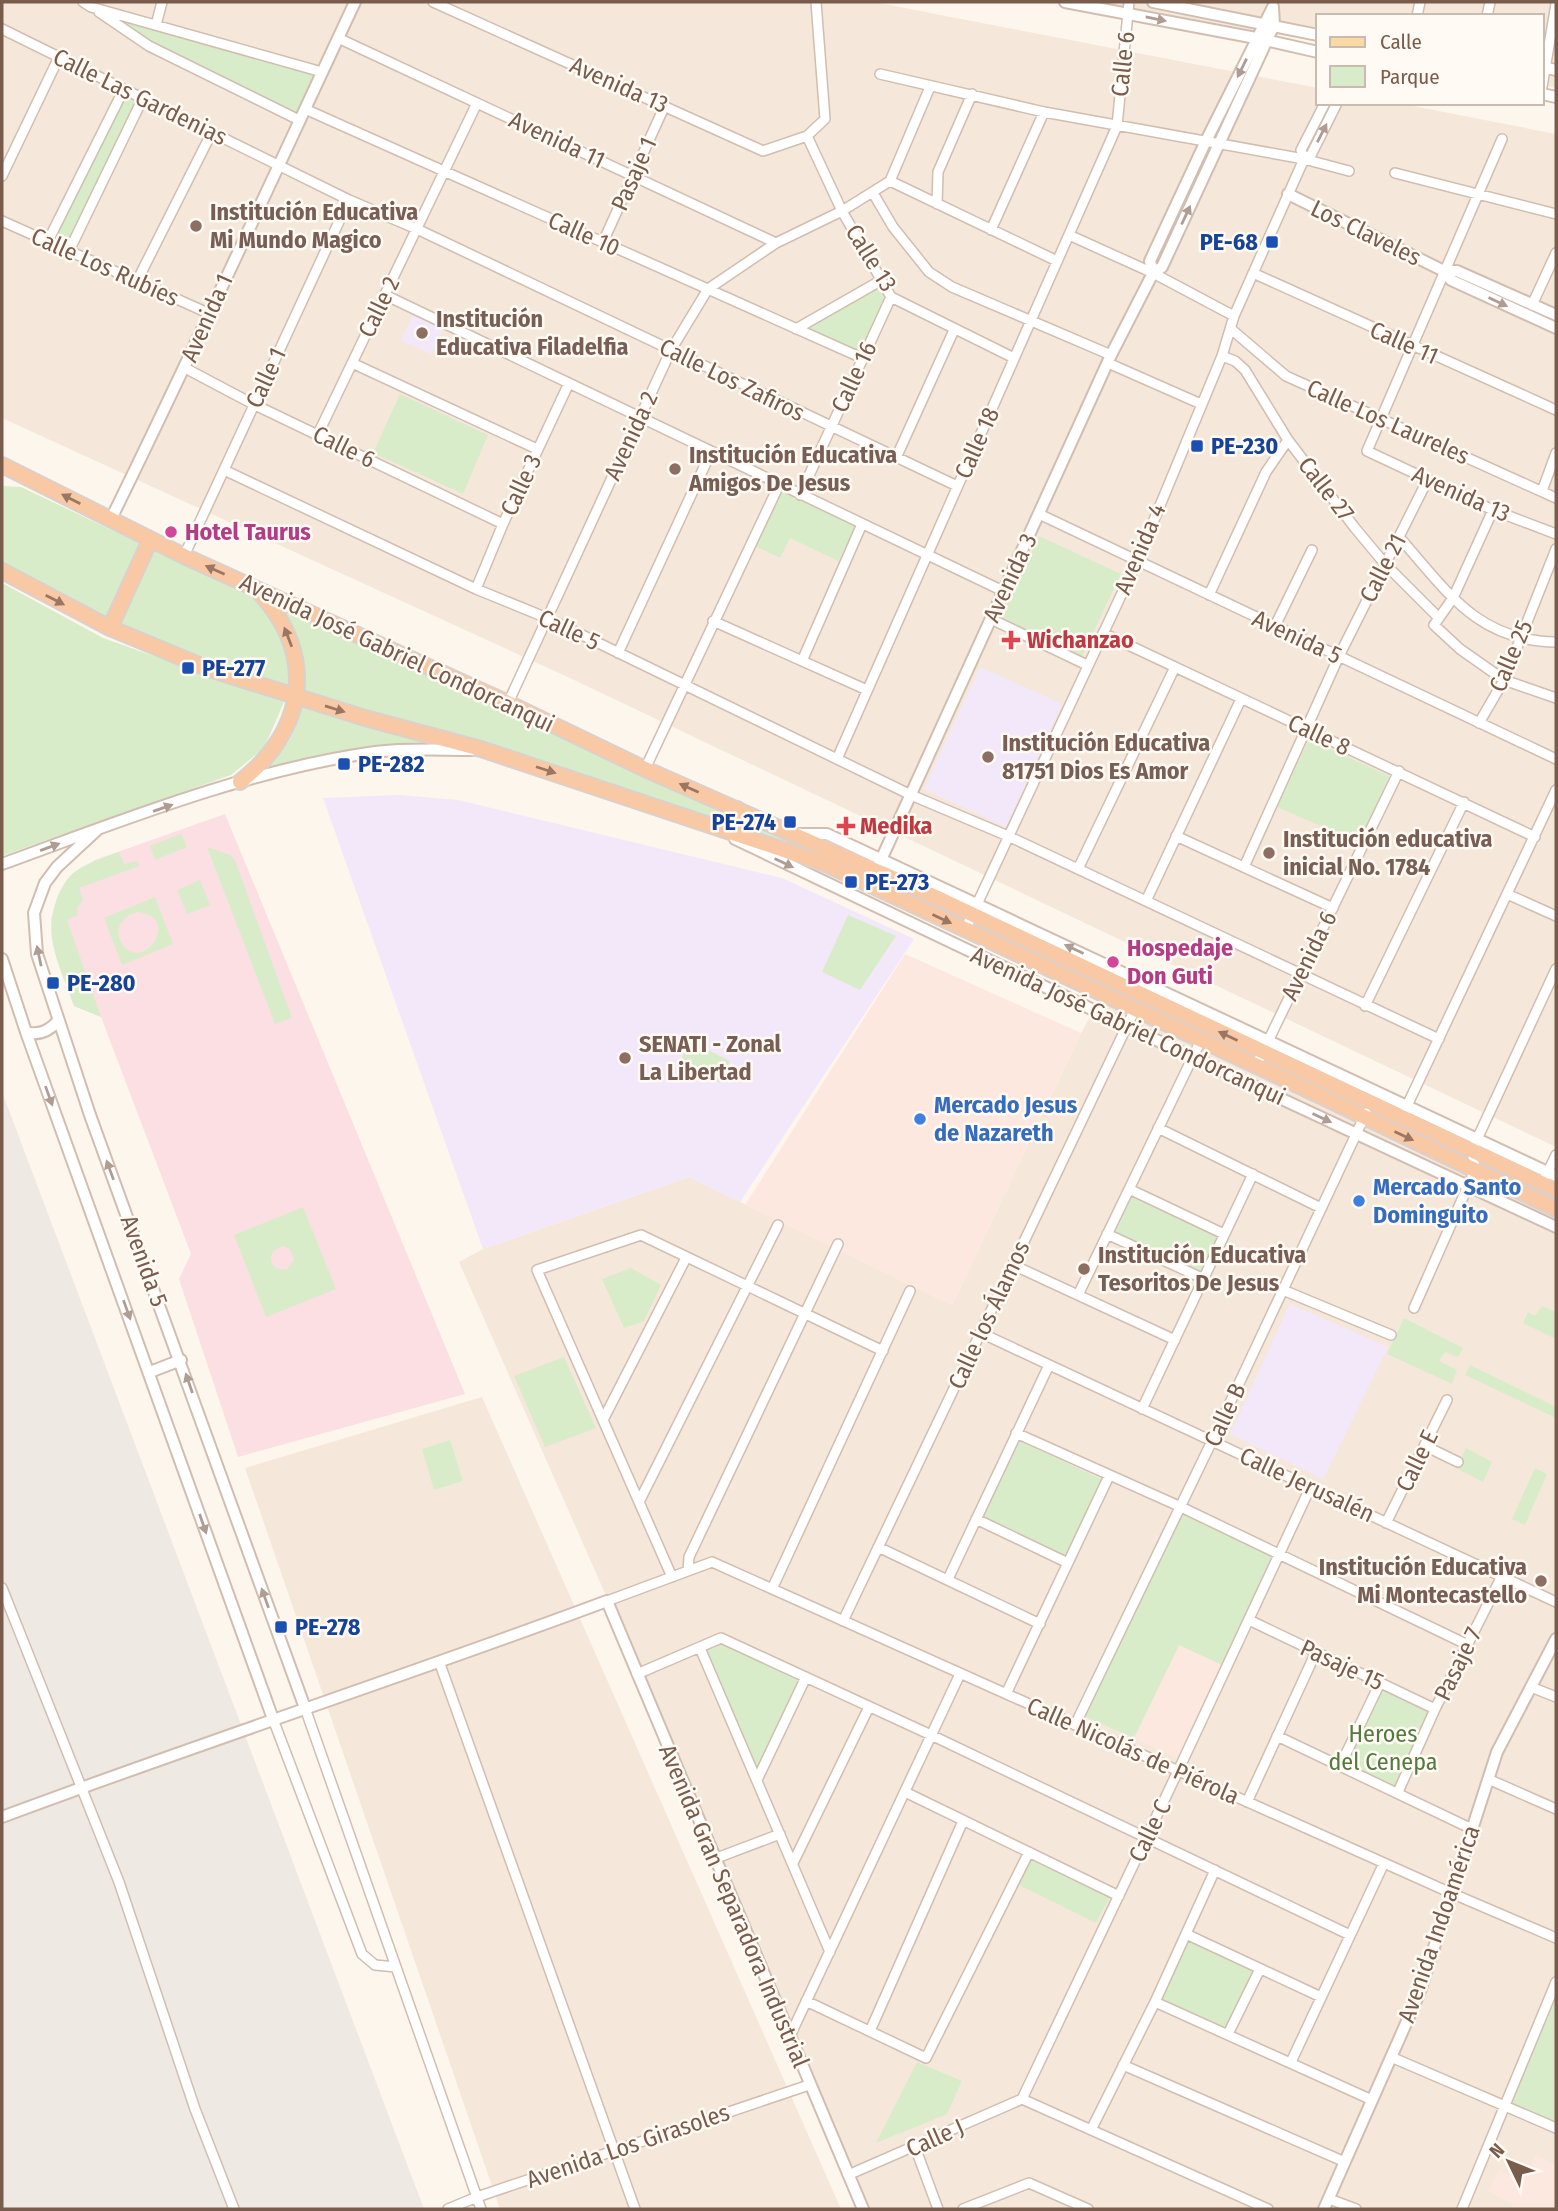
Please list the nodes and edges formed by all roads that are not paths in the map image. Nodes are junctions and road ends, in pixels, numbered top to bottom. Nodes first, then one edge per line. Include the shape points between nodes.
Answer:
1 (162, 2) edge
2 (355, 2) edge
3 (433, 2) edge
4 (816, 2) edge
5 (1065, 2) edge
6 (1153, 2) edge
7 (87, 4) edge
8 (1273, 4) edge
9 (1556, 4) edge
10 (1129, 8) edge
11 (1269, 24) junction
12 (156, 25) junction
13 (2, 29) edge
14 (1316, 35) edge
15 (338, 38) junction
16 (1262, 39) junction
17 (1316, 52) edge
18 (59, 57) junction
19 (1548, 68) edge
20 (322, 72) junction
21 (880, 74) dead end
22 (930, 87) junction
23 (124, 89) junction
24 (972, 94) junction
25 (143, 98) junction
26 (477, 103) junction
27 (665, 105) junction
28 (1324, 105) edge
29 (1336, 105) edge
30 (305, 109) junction
31 (1044, 112) junction
32 (299, 120) junction
33 (1117, 126) junction
34 (212, 132) junction
35 (807, 136) junction
36 (1502, 139) dead end
37 (1205, 143) junction
38 (1220, 145) junction
39 (1304, 159) junction
40 (278, 164) junction
41 (1349, 171) dead end
42 (444, 172) junction
43 (1395, 173) dead end
44 (2, 176) edge
45 (633, 176) junction
46 (890, 181) junction
47 (873, 193) junction
48 (1288, 194) junction
49 (1478, 195) junction
50 (349, 200) junction
51 (937, 204) junction
52 (842, 211) junction
53 (1556, 214) edge
54 (2, 221) edge
55 (417, 229) junction
56 (991, 230) junction
57 (1069, 235) junction
58 (48, 242) junction
59 (603, 242) junction
60 (776, 243) junction
61 (69, 251) junction
62 (1556, 253) edge
63 (1057, 261) junction
64 (1444, 271) junction
65 (1153, 273) junction
66 (1253, 273) junction
67 (136, 281) junction
68 (880, 281) junction
69 (708, 289) junction
70 (385, 295) junction
71 (891, 297) junction
72 (1532, 304) junction
73 (208, 313) junction
74 (1556, 315) edge
75 (1234, 316) junction
76 (1031, 320) junction
77 (1556, 328) edge
78 (796, 329) junction
79 (1231, 329) junction
80 (954, 330) junction
81 (1412, 346) junction
82 (671, 350) junction
83 (1222, 356) junction
84 (862, 358) junction
85 (1014, 358) junction
86 (1109, 359) junction
87 (352, 363) junction
88 (185, 368) junction
89 (569, 383) junction
90 (253, 404) junction
91 (1201, 404) junction
92 (1556, 411) edge
93 (639, 418) junction
94 (1380, 418) junction
95 (831, 427) junction
96 (318, 434) junction
97 (1288, 440) junction
98 (537, 449) junction
99 (710, 452) junction
100 (1556, 453) edge
101 (896, 458) junction
102 (2, 465) edge
103 (224, 470) junction
104 (2, 477) edge
105 (32, 479) junction
106 (1428, 479) junction
107 (779, 485) junction
108 (957, 486) junction
109 (1542, 491) junction
110 (800, 495) junction
111 (1556, 498) edge
112 (1493, 510) junction
113 (1038, 514) junction
114 (111, 519) junction
115 (503, 524) junction
116 (862, 524) junction
117 (1556, 534) edge
118 (1399, 537) junction
119 (150, 540) junction
120 (1556, 549) edge
121 (1312, 550) dead end
122 (927, 555) junction
123 (184, 556) junction
124 (1137, 561) junction
125 (1385, 564) junction
126 (2, 571) edge
127 (255, 588) junction
128 (476, 589) junction
129 (1003, 592) junction
130 (1209, 595) junction
131 (1453, 598) junction
132 (547, 618) junction
133 (1439, 618) junction
134 (991, 619) junction
135 (713, 621) junction
136 (1275, 626) junction
137 (110, 628) junction
138 (1103, 633) junction
139 (1519, 639) junction
140 (1556, 642) edge
141 (618, 653) junction
142 (1339, 656) junction
143 (802, 661) junction
144 (1087, 665) junction
145 (1175, 667) junction
146 (1504, 680) junction
147 (684, 684) junction
148 (867, 690) junction
149 (296, 696) junction
150 (1556, 698) edge
151 (1241, 699) junction
152 (508, 703) junction
153 (1479, 723) junction
154 (1307, 729) junction
155 (481, 749) junction
156 (837, 759) junction
157 (1556, 759) edge
158 (645, 769) junction
159 (1399, 771) junction
160 (240, 782) junction
161 (1556, 790) edge
162 (911, 795) junction
163 (1464, 802) junction
164 (737, 809) junction
165 (702, 821) junction
166 (98, 829) junction
167 (729, 830) junction
168 (1008, 836) junction
169 (1176, 836) junction
170 (1535, 837) junction
171 (2, 864) edge
172 (879, 864) junction
173 (1244, 867) junction
174 (1078, 869) junction
175 (870, 884) junction
176 (1507, 894) junction
177 (1146, 901) junction
178 (1333, 908) junction
179 (975, 909) junction
180 (1556, 916) edge
181 (965, 930) junction
182 (2, 959) edge
183 (1556, 969) edge
184 (1301, 974) junction
185 (1365, 1006) junction
186 (1135, 1009) junction
187 (58, 1021) junction
188 (1127, 1026) junction
189 (26, 1032) junction
190 (1439, 1039) junction
191 (1200, 1040) junction
192 (1266, 1046) junction
193 (1192, 1057) junction
194 (1256, 1066) junction
195 (1367, 1110) junction
196 (1404, 1113) junction
197 (1158, 1128) junction
198 (1356, 1134) junction
199 (1475, 1145) junction
200 (1556, 1154) edge
201 (1475, 1170) junction
202 (1253, 1174) junction
203 (1551, 1180) edge
204 (1468, 1186) junction
205 (1129, 1189) junction
206 (1321, 1208) junction
207 (1556, 1209) edge
208 (778, 1225) dead end
209 (1556, 1227) edge
210 (1107, 1234) junction
211 (1224, 1234) junction
212 (838, 1244) dead end
213 (686, 1258) junction
214 (1013, 1265) junction
215 (1203, 1279) junction
216 (746, 1287) junction
217 (1283, 1290) junction
218 (910, 1291) dead end
219 (1078, 1294) junction
220 (1414, 1308) dead end
221 (804, 1314) junction
222 (981, 1333) junction
223 (1391, 1335) dead end
224 (1175, 1340) junction
225 (883, 1351) junction
226 (181, 1360) junction
227 (1049, 1365) junction
228 (150, 1373) junction
229 (1447, 1400) dead end
230 (1142, 1409) junction
231 (603, 1420) junction
232 (1016, 1433) junction
233 (1212, 1441) junction
234 (1425, 1446) junction
235 (1458, 1462) dead end
236 (1109, 1476) junction
237 (1311, 1486) junction
238 (639, 1502) junction
239 (1181, 1507) junction
240 (976, 1519) junction
241 (1386, 1522) junction
242 (878, 1547) junction
243 (1279, 1555) junction
244 (1068, 1563) junction
245 (688, 1571) junction
246 (1502, 1576) junction
247 (672, 1577) junction
248 (948, 1579) junction
249 (2, 1588) edge
250 (772, 1589) junction
251 (607, 1601) junction
252 (1556, 1602) edge
253 (1249, 1620) junction
254 (843, 1621) junction
255 (1040, 1624) junction
256 (1556, 1639) edge
257 (1468, 1644) junction
258 (700, 1648) junction
259 (1316, 1652) junction
260 (440, 1664) junction
261 (637, 1674) junction
262 (960, 1674) junction
263 (806, 1677) junction
264 (1380, 1683) junction
265 (1531, 1687) junction
266 (1006, 1694) junction
267 (1556, 1697) edge
268 (869, 1707) junction
269 (305, 1708) junction
270 (1436, 1709) junction
271 (273, 1719) junction
272 (1075, 1725) junction
273 (931, 1735) junction
274 (1277, 1736) junction
275 (1340, 1766) junction
276 (1178, 1771) junction
277 (1488, 1779) junction
278 (757, 1780) junction
279 (80, 1788) junction
280 (1398, 1792) junction
281 (905, 1793) junction
282 (1247, 1802) junction
283 (1556, 1809) edge
284 (2, 1817) edge
285 (963, 1821) junction
286 (1472, 1829) junction
287 (780, 1834) junction
288 (1147, 1838) junction
289 (1029, 1852) junction
290 (714, 1859) junction
291 (793, 1863) junction
292 (1384, 1863) junction
293 (1215, 1870) junction
294 (1451, 1894) junction
295 (1119, 1896) junction
296 (1185, 1934) junction
297 (1350, 1936) junction
298 (1556, 1938) edge
299 (830, 1952) junction
300 (396, 1967) junction
301 (1260, 1969) junction
302 (1556, 1982) edge
303 (1321, 1997) junction
304 (806, 2001) junction
305 (1155, 2002) junction
306 (870, 2031) junction
307 (1228, 2034) junction
308 (789, 2038) junction
309 (1391, 2057) junction
310 (1291, 2062) junction
311 (1123, 2065) junction
312 (809, 2085) junction
313 (1022, 2099) junction
314 (1372, 2100) junction
315 (1504, 2105) junction
316 (1556, 2128) edge
317 (1091, 2130) junction
318 (915, 2147) junction
319 (613, 2151) junction
320 (1345, 2162) junction
321 (848, 2175) junction
322 (477, 2197) junction
323 (1326, 2204) edge
324 (234, 2209) edge
325 (448, 2209) edge
326 (481, 2209) edge
327 (635, 2209) edge
328 (863, 2209) edge
329 (938, 2209) edge
330 (963, 2209) edge
331 (1088, 2209) edge
332 (1268, 2209) edge
333 (1356, 2209) edge
334 (1462, 2209) edge

1 - 12 street
2 - 15 street, Avenida 1
3 - 27 street, Avenida 13
4 - 35 street via 825,119
5 - 10 street
6 - 11 street
7 - 12 street
7 - 32 street via 149,46
8 - 11 street
9 - 19 street
10 -> 16 street
10 - 33 street, Calle 6
11 - 14 street
11 - 16 street
12 - 20 street
13 - 18 street, Calle Las Gardenias
15 - 20 street, Avenida 1
15 - 26 street, Avenida 11
16 - 17 street
16 -> 37 street
16 - 38 street
18 - 23 street, Calle Las Gardenias
18 - 44 street
20 - 30 street, Avenida 1
21 - 22 street
22 - 24 street
22 - 46 street
23 - 25 street, Calle Las Gardenias
23 - 58 street
24 - 31 street
24 - 51 street via 937,172
25 - 34 street, Calle Las Gardenias
25 - 61 street
26 - 42 street, Calle 2
26 - 45 street, Avenida 11
27 - 35 street, Avenida 13 via 763,151
27 - 45 street, Pasaje 1
28 - 39 street via 1301,150
39 -> 29 street via 1311,155
30 - 32 street, Avenida 1
30 - 42 street, Calle 10
31 - 33 street
31 - 56 street
32 - 40 street, Avenida 1
33 - 37 street
33 - 57 street, Calle 18
34 - 40 street, Calle Las Gardenias
34 - 67 street
35 - 52 street, Calle 13
36 - 49 street
37 - 38 street
37 - 65 street, Avenida 3 via 1150,261
38 - 39 street
65 -> 38 street, Avenida 3 via 1162,267
39 - 41 street
39 - 48 street, Avenida 4
40 - 50 street, Calle Los Zafiros
40 - 73 street, Avenida 1
42 - 55 street, Calle 2
42 - 59 street, Calle 10
43 - 49 street
45 - 59 street, Pasaje 1
45 - 60 street, Avenida 11
46 - 47 street, Avenida 2
46 - 51 street
47 - 52 street, Avenida 2
47 - 76 street via 929,272 952,287
48 - 64 street, Los Claveles
48 - 66 street, Avenida 4
49 - 53 street
49 - 64 street
50 - 55 street, Calle Los Zafiros
50 - 90 street, Calle 1
51 - 56 street
52 - 60 street, Avenida 2
52 - 68 street, Calle 13
54 - 58 street, Calle Los Rubíes
55 - 70 street, Calle 2
55 - 82 street, Calle Los Zafiros
56 - 63 street
57 - 63 street, Calle 18
57 - 65 street
58 - 61 street, Calle Los Rubíes
59 - 69 street, Calle 10
60 - 69 street, Avenida 2
61 - 67 street, Calle Los Rubíes
62 - 72 street
63 - 76 street, Calle 18
64 - 72 street, Los Claveles via 1457,271
64 -> 77 street, Los Claveles via 1451,280
64 - 81 street
65 - 75 street
65 - 86 street, Avenida 3
66 - 75 street, Avenida 4
66 - 81 street, Calle 11
67 - 73 street, Calle Los Rubíes
68 - 71 street, Calle 13
68 - 78 street
69 - 78 street, Calle 10
69 - 82 street, Avenida 2
70 - 87 street, Calle 2
70 - 89 street
71 - 80 street, Calle 13
71 - 84 street, Calle 16
72 - 74 street, Los Claveles
73 - 88 street, Avenida 1
75 - 79 street, Avenida 4
76 - 85 street, Calle 18
76 - 86 street
78 - 84 street, Calle 10
79 - 83 street, Avenida 4
79 - 94 street, Calle Los Laureles via 1286,376
80 - 85 street, Calle 13
80 - 101 street
81 - 92 street, Calle 11
81 - 94 street
82 - 93 street, Avenida 2
82 - 95 street, Calle Los Zafiros
83 - 91 street, Avenida 4
83 - 97 street, Calle 27 via 1245,370
84 - 95 street, Calle 16
85 - 108 street, Calle 18
86 - 91 street
86 - 113 street, Avenida 3
87 - 96 street, Calle 2
87 - 98 street
88 - 90 street, Calle 6
88 - 114 street, Avenida 1
89 - 93 street
89 - 98 street, Calle 3
90 - 96 street, Calle 6
90 - 103 street, Calle 1
91 - 124 street, Avenida 4
93 - 99 street
93 - 132 street, Avenida 2
94 - 106 street, Avenida 13 via 1367,451
94 - 109 street, Calle Los Laureles
95 - 101 street, Calle Los Zafiros
95 - 110 street, Calle 16
96 - 115 street, Calle 6
97 - 125 street, Calle 27
97 - 130 street via 1266,472
98 - 115 street, Calle 3
99 - 107 street
99 - 141 street
100 - 109 street
101 - 108 street, Calle Los Zafiros
102 - 105 highway, Avenida José Gabriel Condorcanqui
103 - 123 street, Calle 1
103 - 128 street, Calle 5
104 - 105 highway
114 -> 105 highway, Avenida José Gabriel Condorcanqui
106 - 112 street, Avenida 13
106 - 118 street, Calle 21
107 - 110 street
107 - 135 street
108 - 122 street, Calle 18
109 - 111 street, Calle Los Laureles
110 - 116 street
112 - 117 street, Avenida 13
112 - 131 street
113 - 124 street, Avenida 5
113 - 129 street, Avenida 3
114 - 119 highway, Avenida José Gabriel Condorcanqui
115 - 128 street, Calle 3
116 - 122 street
116 - 143 street
118 - 125 street, Calle 21
118 - 131 street
119 - 123 highway, Avenida José Gabriel Condorcanqui
119 - 137 highway
120 - 139 street, Calle 25
121 - 136 street
122 - 129 street
122 - 148 street, Calle 18
127 -> 123 highway, Avenida José Gabriel Condorcanqui
124 - 130 street, Avenida 5
124 - 138 street, Avenida 4
125 - 133 street, Calle 27
125 - 142 street, Calle 21
126 -> 137 highway, Avenida José Gabriel Condorcanqui
149 -> 127 highway via 296,666 289,637 276,610
127 - 152 highway, Avenida José Gabriel Condorcanqui
128 - 132 street, Calle 5
129 - 134 street, Avenida 3
130 - 136 street, Avenida 5
131 - 133 street
131 - 139 street via 1486,626
132 - 141 street, Calle 5
132 - 152 street, Avenida 2
133 - 146 street, Calle 27 via 1434,625
134 - 144 street
134 - 162 street, Avenida 3
135 - 143 street
135 - 147 street
136 - 142 street, Avenida 5
137 - 149 highway, Avenida José Gabriel Condorcanqui via 209,669
138 - 144 street, Avenida 4
138 - 145 street, Calle 8
139 - 140 street
139 - 146 street, Calle 25
141 - 147 street, Calle 5
142 - 153 street, Avenida 5
142 - 154 street, Calle 21
143 - 148 street
144 - 168 street, Avenida 4
145 - 151 street, Calle 8
145 - 174 street
146 - 150 street
146 - 153 street, Calle 25
147 - 156 street, Calle 5
147 - 158 street
148 - 156 street, Calle 18
149 -> 155 highway, Avenida José Gabriel Condorcanqui
149 - 160 highway via 277,746
151 - 154 street, Calle 8
151 - 169 street
152 - 158 highway, Avenida José Gabriel Condorcanqui
153 - 157 street, Avenida 5
154 - 159 street, Calle 8
154 - 173 street, Calle 21
155 - 160 street via 378,752
155 -> 165 highway, Avenida José Gabriel Condorcanqui
156 - 162 street, Calle 5
164 -> 158 highway, Avenida José Gabriel Condorcanqui
159 - 163 street, Calle 8
159 - 178 street, Avenida 6
166 -> 160 street
161 - 170 street
162 - 168 street, Calle 5
162 - 172 street, Avenida 3
163 - 170 street, Calle 8
163 - 185 street
164 - 167 main road
164 - 172 highway, Avenida José Gabriel Condorcanqui
165 - 167 highway, Avenida José Gabriel Condorcanqui
165 -> 188 street, Avenida José Gabriel Condorcanqui
171 -> 166 street
187 -> 166 street, Avenida 5 via 37,954 34,913 45,883 57,867
167 - 175 highway, Avenida José Gabriel Condorcanqui
168 - 174 street, Calle 5
168 - 179 street, Avenida 4
169 - 173 street
169 - 177 street
170 - 176 street
172 - 175 street, Avenida 3
172 - 179 highway, Avenida José Gabriel Condorcanqui
173 - 178 street
174 - 177 street, Calle 5
175 -> 181 highway, Avenida José Gabriel Condorcanqui
176 - 180 street
176 - 190 street
177 - 184 street, Calle 5
178 - 184 street, Avenida 6
179 - 181 street, Avenida 4
192 -> 179 highway, Avenida José Gabriel Condorcanqui
181 - 186 highway, Avenida José Gabriel Condorcanqui
182 - 189 street, Avenida 5
183 - 199 street
184 - 185 street, Calle 5
184 - 192 street, Avenida 6
185 - 190 street, Calle 5
186 - 188 street, Calle los Álamos
186 - 191 highway, Avenida José Gabriel Condorcanqui
187 - 189 street via 44,1032
226 -> 187 street, Avenida 5
188 - 193 street, Avenida José Gabriel Condorcanqui
188 - 214 street, Calle los Álamos
189 -> 228 street, Avenida 5
190 - 196 street
191 - 193 street
191 - 194 highway, Avenida José Gabriel Condorcanqui
192 - 194 street, Avenida 6
192 - 195 highway, Avenida José Gabriel Condorcanqui
192 - 196 street, Avenida José Gabriel Condorcanqui
193 - 197 street
193 -> 198 street, Avenida José Gabriel Condorcanqui
194 - 195 highway, Avenida José Gabriel Condorcanqui
195 - 196 highway, Avenida José Gabriel Condorcanqui
195 - 198 street, Calle B
195 -> 201 highway, Avenida José Gabriel Condorcanqui
196 - 199 highway, Avenida José Gabriel Condorcanqui
197 - 202 street
197 - 205 street
198 - 204 street, Avenida José Gabriel Condorcanqui
198 - 206 street, Calle B
199 - 201 street
199 - 203 highway, Avenida José Gabriel Condorcanqui
200 - 203 street
201 - 204 street
201 - 207 highway, Avenida José Gabriel Condorcanqui
202 - 206 street
202 - 211 street
204 - 209 street, Avenida José Gabriel Condorcanqui
204 - 220 street
205 - 210 street
205 - 211 street
206 - 217 street, Calle B
208 - 216 street
210 - 215 street
210 - 219 street
211 - 215 street
212 - 221 street
213 - 216 street
213 - 231 street
213 - 231 street via 641,1235 537,1270
214 - 219 street
214 - 222 street, Calle los Álamos
215 - 224 street
216 - 221 street
216 - 238 street
217 - 223 street
217 - 233 street, Calle B
218 - 225 street
219 - 224 street
221 - 225 street
221 - 245 street via 689,1557
222 - 227 street, Calle Jerusalén
222 - 242 street, Calle los Álamos
224 - 230 street
225 - 250 street
226 - 228 street
269 -> 226 street, Avenida 5
227 - 230 street, Calle Jerusalén
227 - 232 street
228 -> 271 street, Avenida 5
229 - 234 street, Calle E
230 - 233 street, Calle Jerusalén
231 - 238 street
232 - 236 street
232 - 240 street
233 - 237 street, Calle Jerusalén
233 - 239 street, Calle B
234 - 235 street
234 - 241 street, Calle E
236 - 239 street
236 - 244 street
237 - 241 street, Calle Jerusalén
237 - 243 street, Calle C
238 - 247 street
239 - 243 street
239 - 272 street, Calle B
240 - 244 street
240 - 248 street
241 - 246 street, Calle Jerusalén
242 - 248 street
242 - 254 street, Calle los Álamos
243 - 253 street, Calle C
243 - 257 street
244 - 255 street
245 - 247 street
245 - 250 street, Calle Nicolás de Piérola via 712,1562
246 - 252 street, Calle Jerusalén
246 - 257 street, Pasaje 7
247 - 251 street
248 - 255 street
249 - 279 street
250 - 254 street, Calle Nicolás de Piérola
251 - 260 street
251 - 261 street, Avenida Gran Separadora Industrial
253 - 259 street, Pasaje 15
253 - 276 street, Calle C
254 - 262 street, Calle Nicolás de Piérola
255 - 266 street
256 - 265 street, Avenida Indoamérica
257 - 270 street, Pasaje 7
258 - 261 street
258 - 263 street via 721,1638
258 - 278 street
259 - 264 street, Pasaje 15
259 - 274 street
260 - 269 street
260 - 319 street
261 - 290 street, Avenida Gran Separadora Industrial
262 - 266 street, Calle Nicolás de Piérola
262 - 273 street
263 - 268 street
263 - 278 street
264 - 270 street, Pasaje 15
264 - 275 street
265 - 267 street
265 - 277 street, Avenida Indoamérica
266 - 272 street, Calle Nicolás de Piérola
268 - 273 street
268 - 291 street
269 - 271 street
269 - 300 street
270 - 280 street, Pasaje 7
271 - 279 street
271 - 300 street via 362,1954 375,1965
272 - 276 street, Calle Nicolás de Piérola
273 - 281 street
273 - 288 street
274 - 275 street
274 - 282 street
275 - 280 street
276 - 282 street, Calle Nicolás de Piérola
276 - 288 street, Calle C
277 - 283 street
277 - 286 street, Avenida Indoamérica
278 - 287 street
279 - 284 street
279 - 324 street via 119,1882 195,2109
280 - 286 street
281 - 285 street
281 - 299 street
282 - 292 street, Calle Nicolás de Piérola
285 - 289 street
285 - 306 street
286 - 294 street, Avenida Indoamérica
287 - 290 street
287 - 291 street
288 - 293 street
288 - 295 street, Calle C
289 - 295 street
289 - 306 street via 926,2058
290 - 308 street, Avenida Gran Separadora Industrial
291 - 299 street
292 - 294 street, Calle Nicolás de Piérola
292 - 297 street
293 - 296 street
293 - 297 street
294 - 298 street, Calle Nicolás de Piérola
294 - 309 street, Avenida Indoamérica via 1419,1994
295 - 313 street, Calle C
296 - 301 street
296 - 305 street
297 - 303 street
299 - 304 street
300 - 322 street
301 - 303 street
301 - 307 street
302 - 315 street
303 - 310 street
304 - 306 street
304 - 308 street
305 - 307 street
305 - 311 street
307 - 310 street
308 - 312 street, Avenida Gran Separadora Industrial
309 - 314 street, Avenida Indoamérica
309 - 315 street
310 - 314 street
311 - 317 street
311 - 320 street
312 - 319 street, Avenida Los Girasoles
312 - 321 street, Avenida Gran Separadora Industrial
313 - 317 street
313 - 318 street, Calle J
314 - 320 street, Avenida Indoamérica
315 - 316 street
315 - 334 street
317 - 332 street
318 - 321 street, Calle J
318 - 329 street
319 - 322 street, Avenida Los Girasoles
319 - 327 street
320 - 323 street, Avenida Indoamérica
321 - 328 street, Avenida Gran Separadora Industrial
322 - 325 street, Avenida Los Girasoles
322 - 326 street
323 - 333 street
330 - 331 street via 1029,2183

